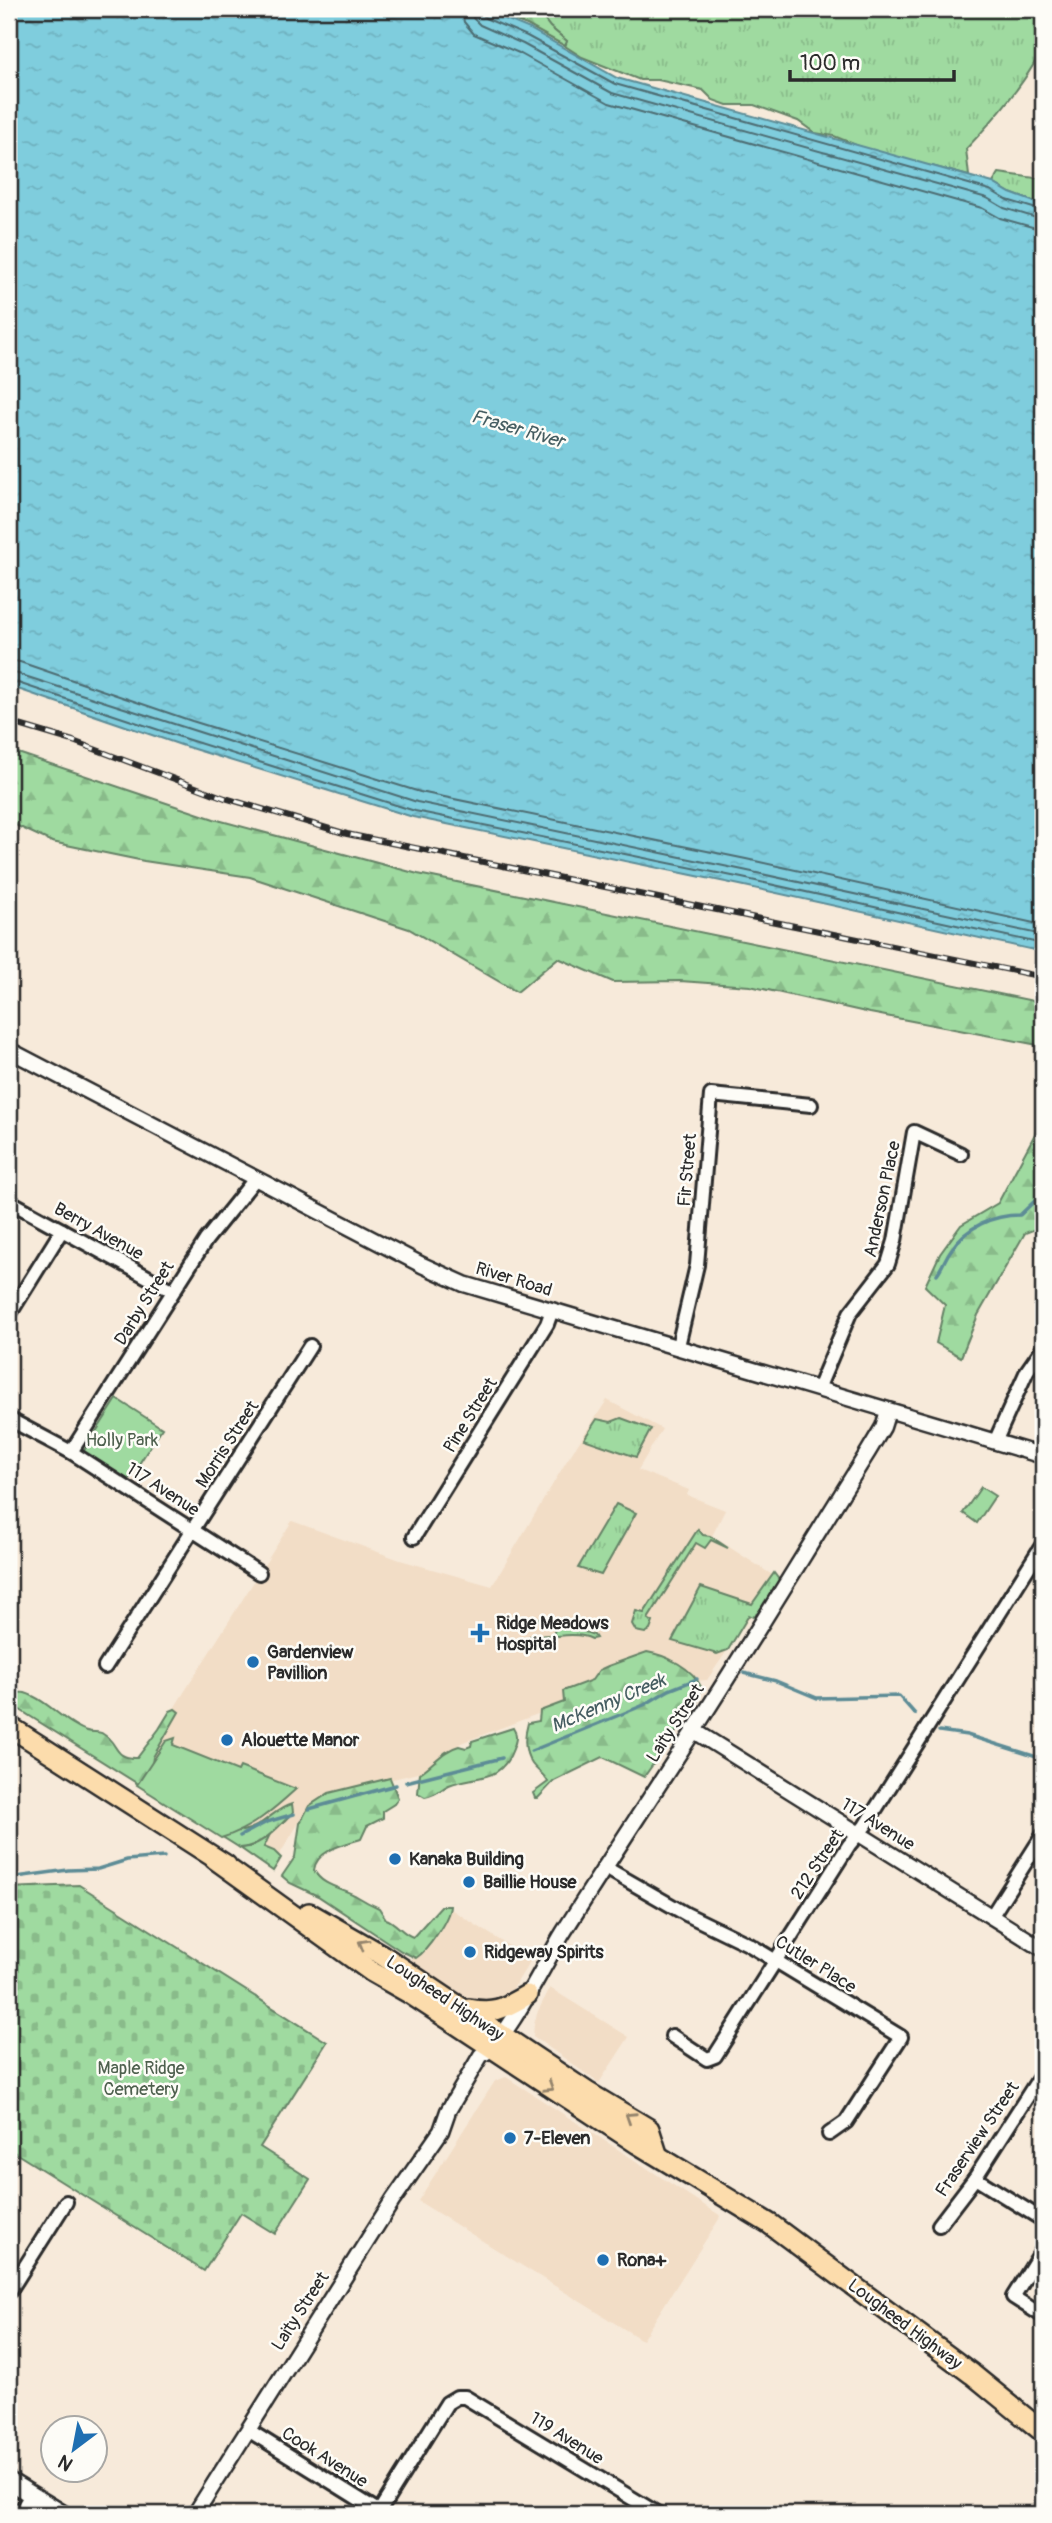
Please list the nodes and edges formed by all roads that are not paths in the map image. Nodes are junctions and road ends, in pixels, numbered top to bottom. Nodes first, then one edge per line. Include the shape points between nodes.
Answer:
1 (9, 1050) edge
2 (811, 1105) dead end
3 (961, 1154) dead end
4 (256, 1179) junction
5 (9, 1201) edge
6 (62, 1230) junction
7 (173, 1291) junction
8 (552, 1310) junction
9 (9, 1315) edge
10 (310, 1346) dead end
11 (678, 1346) junction
12 (1043, 1348) edge
13 (818, 1390) junction
14 (888, 1411) junction
15 (9, 1419) edge
16 (995, 1442) junction
17 (71, 1452) junction
18 (1043, 1457) edge
19 (192, 1531) junction
20 (414, 1537) dead end
21 (1043, 1544) edge
22 (259, 1573) dead end
23 (105, 1667) dead end
24 (9, 1726) edge
25 (692, 1730) junction
26 (858, 1834) junction
27 (1043, 1835) edge
28 (215, 1859) junction
29 (604, 1867) junction
30 (991, 1917) junction
31 (1043, 1949) edge
32 (775, 1960) junction
33 (527, 1995) junction
34 (464, 2009) junction
35 (672, 2036) dead end
36 (494, 2045) junction
37 (1043, 2072) edge
38 (829, 2134) dead end
39 (975, 2178) junction
40 (66, 2203) dead end
41 (1043, 2220) edge
42 (939, 2225) dead end
43 (1043, 2249) edge
44 (9, 2292) edge
45 (1043, 2316) edge
46 (248, 2430) junction
47 (1043, 2432) edge
48 (9, 2481) edge
49 (31, 2495) junction
50 (381, 2513) edge
51 (19, 2514) edge
52 (63, 2514) edge
53 (195, 2514) edge
54 (658, 2514) edge

1 - 4 street, River Road
2 - 11 street, Fir Street via 711,1095 697,1265
3 - 13 street, Anderson Place via 914,1132 888,1265 850,1313
4 - 7 street, Darby Street via 211,1233
4 - 8 street, River Road via 451,1278
5 - 6 street, Berry Avenue
6 - 7 street, Berry Avenue
6 - 9 street
7 - 17 street, Darby Street
8 - 11 street, River Road
8 - 20 street, Pine Street
10 - 19 street, Morris Street
11 - 13 street, River Road
12 - 16 street via 1027,1371
13 - 14 street, River Road
14 - 16 street, River Road
14 - 25 street, Laity Street via 868,1452
15 - 17 street, 117 Avenue
16 - 18 street, River Road
17 - 19 street, 117 Avenue
19 - 22 street, 117 Avenue
19 - 23 street, Morris Street
21 - 26 street, 212 Street
24 - 28 highway, Lougheed Highway
25 - 26 street, 117 Avenue
25 - 29 street, Laity Street
26 - 30 street, 117 Avenue
26 - 32 street, 212 Street
27 - 30 street
34 -> 28 highway, Lougheed Highway via 382,1955
28 - 36 highway, Lougheed Highway via 372,1972
29 - 32 street, Cutler Place
29 - 33 street, Laity Street
30 - 31 street, 117 Avenue
32 - 35 street, 212 Street via 711,2059
32 - 38 street, Cutler Place via 901,2037 846,2122
33 - 34 highway via 493,2012
33 - 36 street, Laity Street
34 - 36 highway, Lougheed Highway
36 - 46 street, Laity Street via 455,2119 441,2131 393,2200
36 - 47 highway, Lougheed Highway via 649,2129 657,2154 769,2224
37 - 39 street, Fraserview Street
39 - 41 street
39 - 42 street, Fraserview Street
40 - 44 street
43 - 45 street via 1013,2297
46 - 50 street, Cook Avenue
46 - 53 street, Laity Street
48 - 49 main road
49 - 51 street
49 - 52 main road
50 - 54 street, 119 Avenue via 447,2403 465,2397

